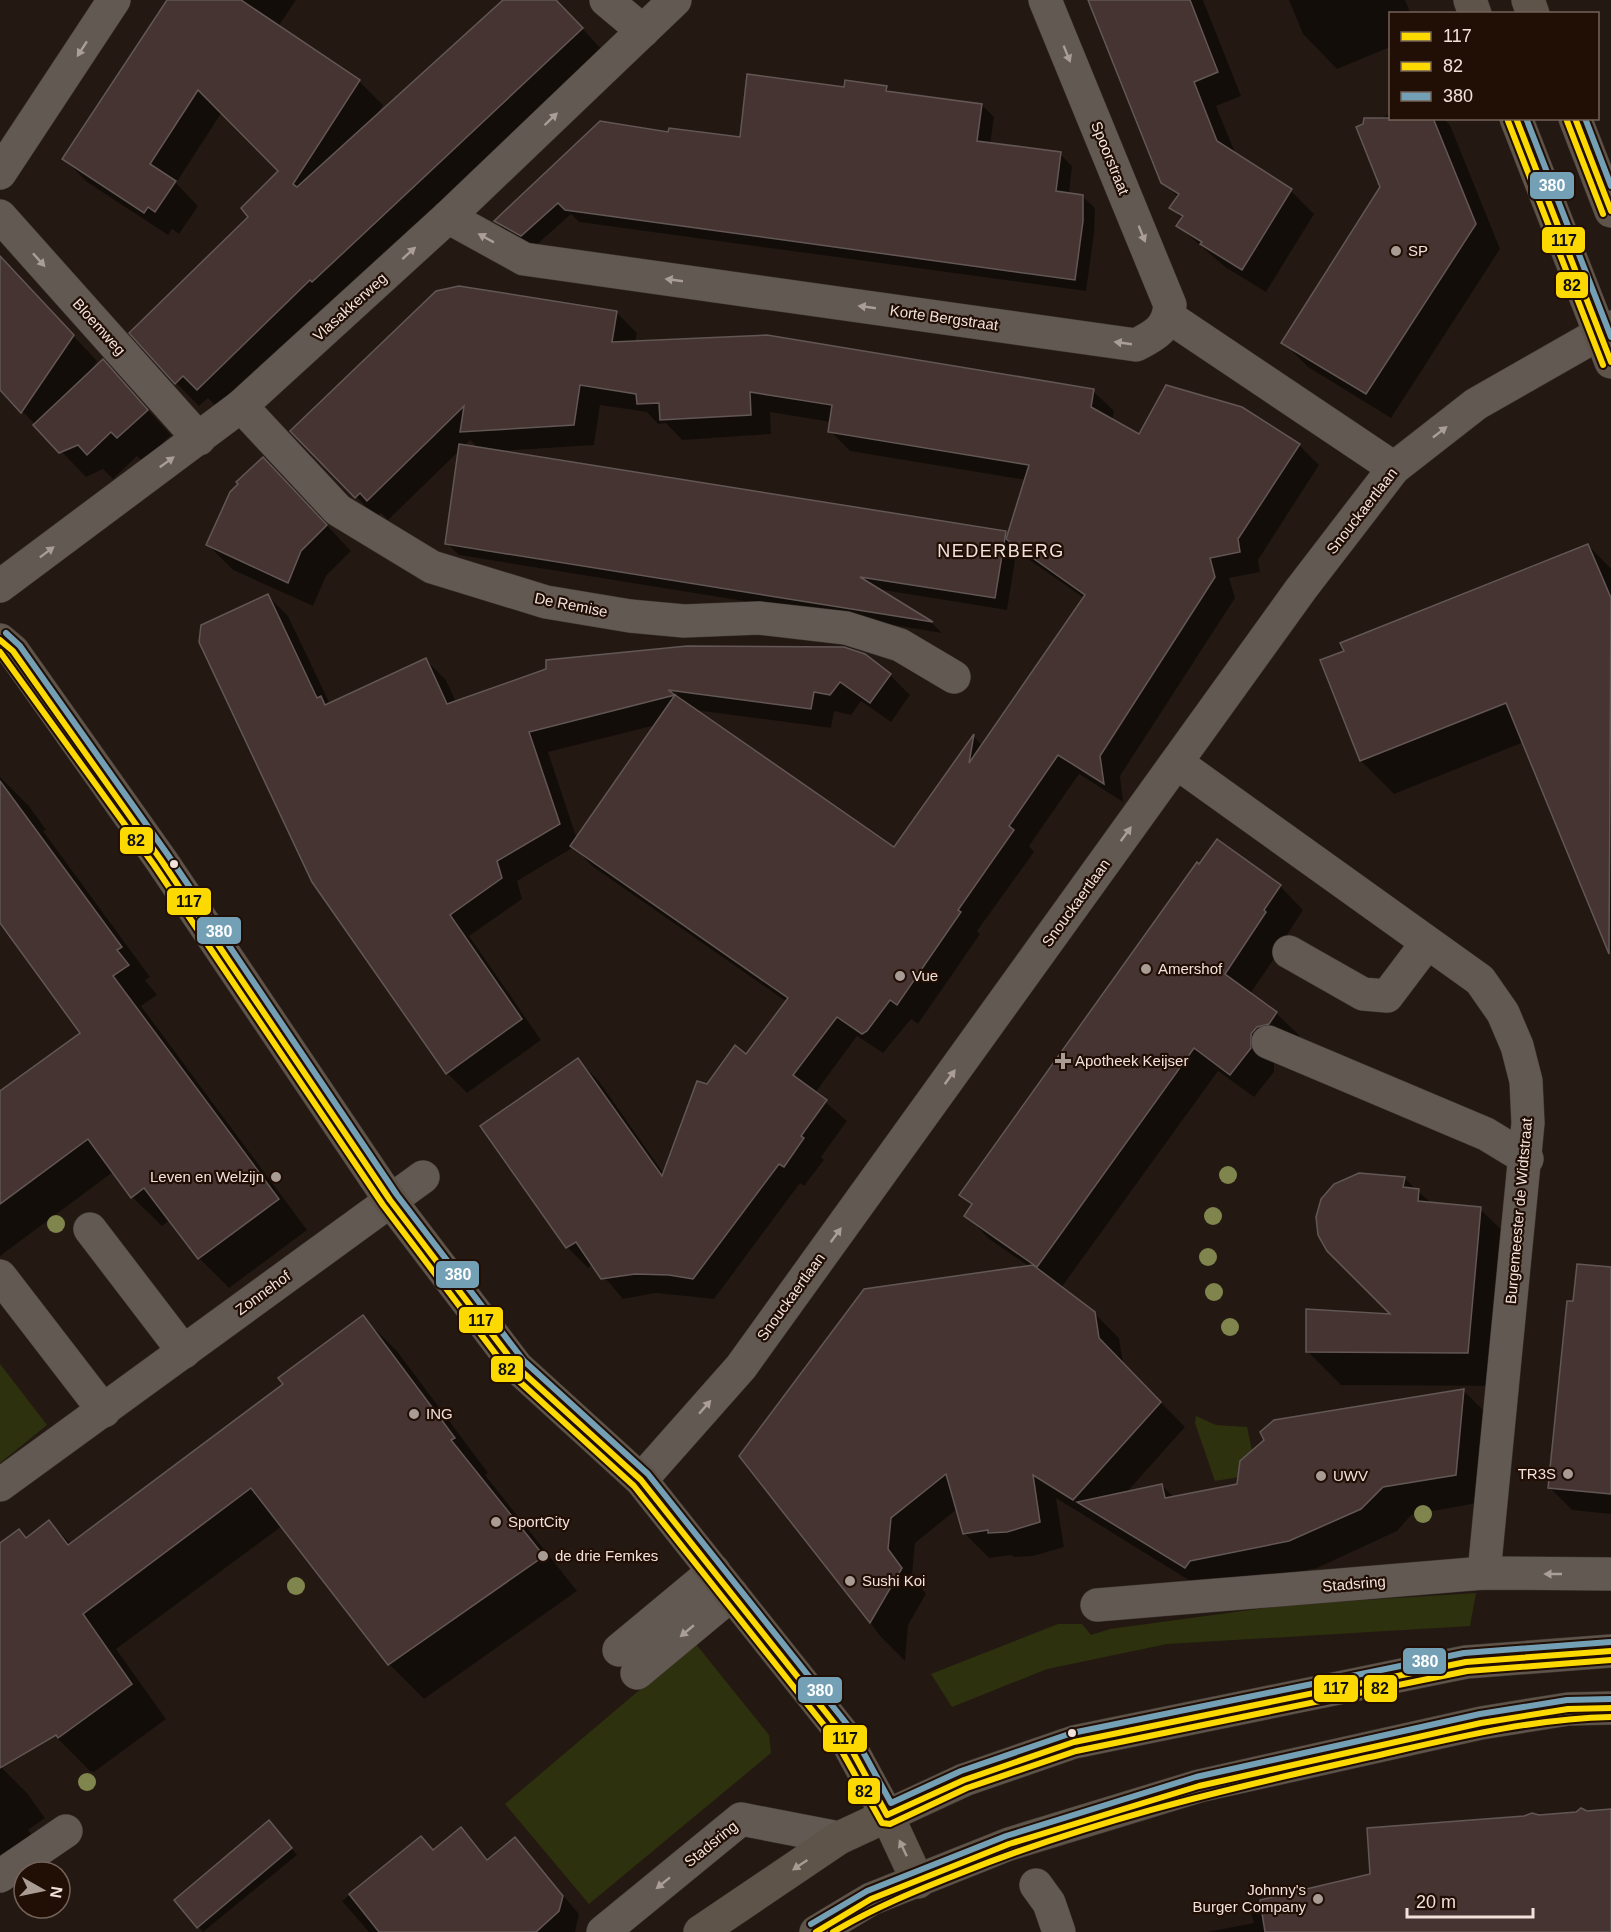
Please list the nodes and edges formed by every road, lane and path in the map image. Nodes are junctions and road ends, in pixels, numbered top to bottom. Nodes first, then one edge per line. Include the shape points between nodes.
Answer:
1 (114, 0) edge
2 (606, 0) edge
3 (675, 0) edge
4 (1045, 0) edge
5 (643, 31) junction
6 (1517, 120) edge
7 (1576, 120) edge
8 (0, 173) edge
9 (1611, 211) edge
10 (0, 216) edge
11 (448, 218) junction
12 (1169, 317) junction
13 (1607, 341) edge
14 (241, 406) junction
15 (199, 439) junction
16 (1394, 468) junction
17 (0, 586) edge
18 (0, 640) edge
19 (954, 677) dead end
20 (1177, 763) junction
21 (1427, 943) junction
22 (1289, 952) dead end
23 (1268, 1042) dead end
24 (1527, 1159) junction
25 (423, 1177) dead end
26 (390, 1200) junction
27 (90, 1228) dead end
28 (0, 1276) edge
29 (184, 1352) junction
30 (104, 1411) junction
31 (641, 1480) junction
32 (0, 1485) edge
33 (1484, 1573) junction
34 (1611, 1574) edge
35 (723, 1583) junction
36 (1096, 1605) dead end
37 (1611, 1652) edge
38 (628, 1662) dead end
39 (1611, 1708) edge
40 (887, 1815) junction
41 (66, 1831) dead end
42 (839, 1838) junction
43 (0, 1876) edge
44 (918, 1882) junction
45 (1036, 1885) dead end
46 (603, 1932) edge
47 (700, 1932) edge
48 (816, 1932) edge
49 (1059, 1932) edge

1 -> 8 street
2 - 5 street
3 - 5 street, Vlasakkerweg
4 -> 12 street, Spoorstraat via 1170,304
11 -> 5 street, Vlasakkerweg
6 - 13 main road
7 - 9 main road
10 -> 15 street, Bloemweg
12 -> 11 street, Korte Bergstraat via 1159,334 1136,345 524,259
14 -> 11 street, Vlasakkerweg
12 - 16 street
16 -> 13 street, Snouckaertlaan via 1509,383
14 - 15 street, Vlasakkerweg
14 - 19 street, De Remise via 338,510 432,567 546,603 630,616 684,621 759,618 846,628 900,645
17 -> 15 street, Vlasakkerweg
16 - 20 street, Snouckaertlaan via 1301,589
18 - 26 main road via 13,651 161,860
20 - 21 street, Burgemeester de Widtstraat
31 -> 20 street, Snouckaertlaan via 741,1367
21 - 22 street via 1387,996 1363,994
21 - 24 street, Burgemeester de Widtstraat via 1480,980 1503,1013 1526,1081
23 - 24 street via 1486,1134
24 - 33 street, Burgemeester de Widtstraat
25 - 26 street, Zonnehof
26 - 29 street, Zonnehof
26 - 31 main road via 517,1367
27 - 29 street
28 - 30 street
29 - 30 street, Zonnehof
30 - 32 street, Zonnehof
31 - 35 main road
34 -> 33 street, Stadsring
33 - 36 street, Stadsring
35 - 38 street
35 - 40 main road via 843,1734
37 - 40 main road via 1466,1662 1074,1742 963,1780
39 - 44 main road via 1568,1709 1481,1723 1199,1786 1009,1844
40 - 42 main road
44 -> 40 main road
41 - 43 street
42 -> 46 street, Stadsring via 741,1819
42 -> 47 main road
44 - 48 main road via 871,1899
45 - 49 street via 1049,1903

